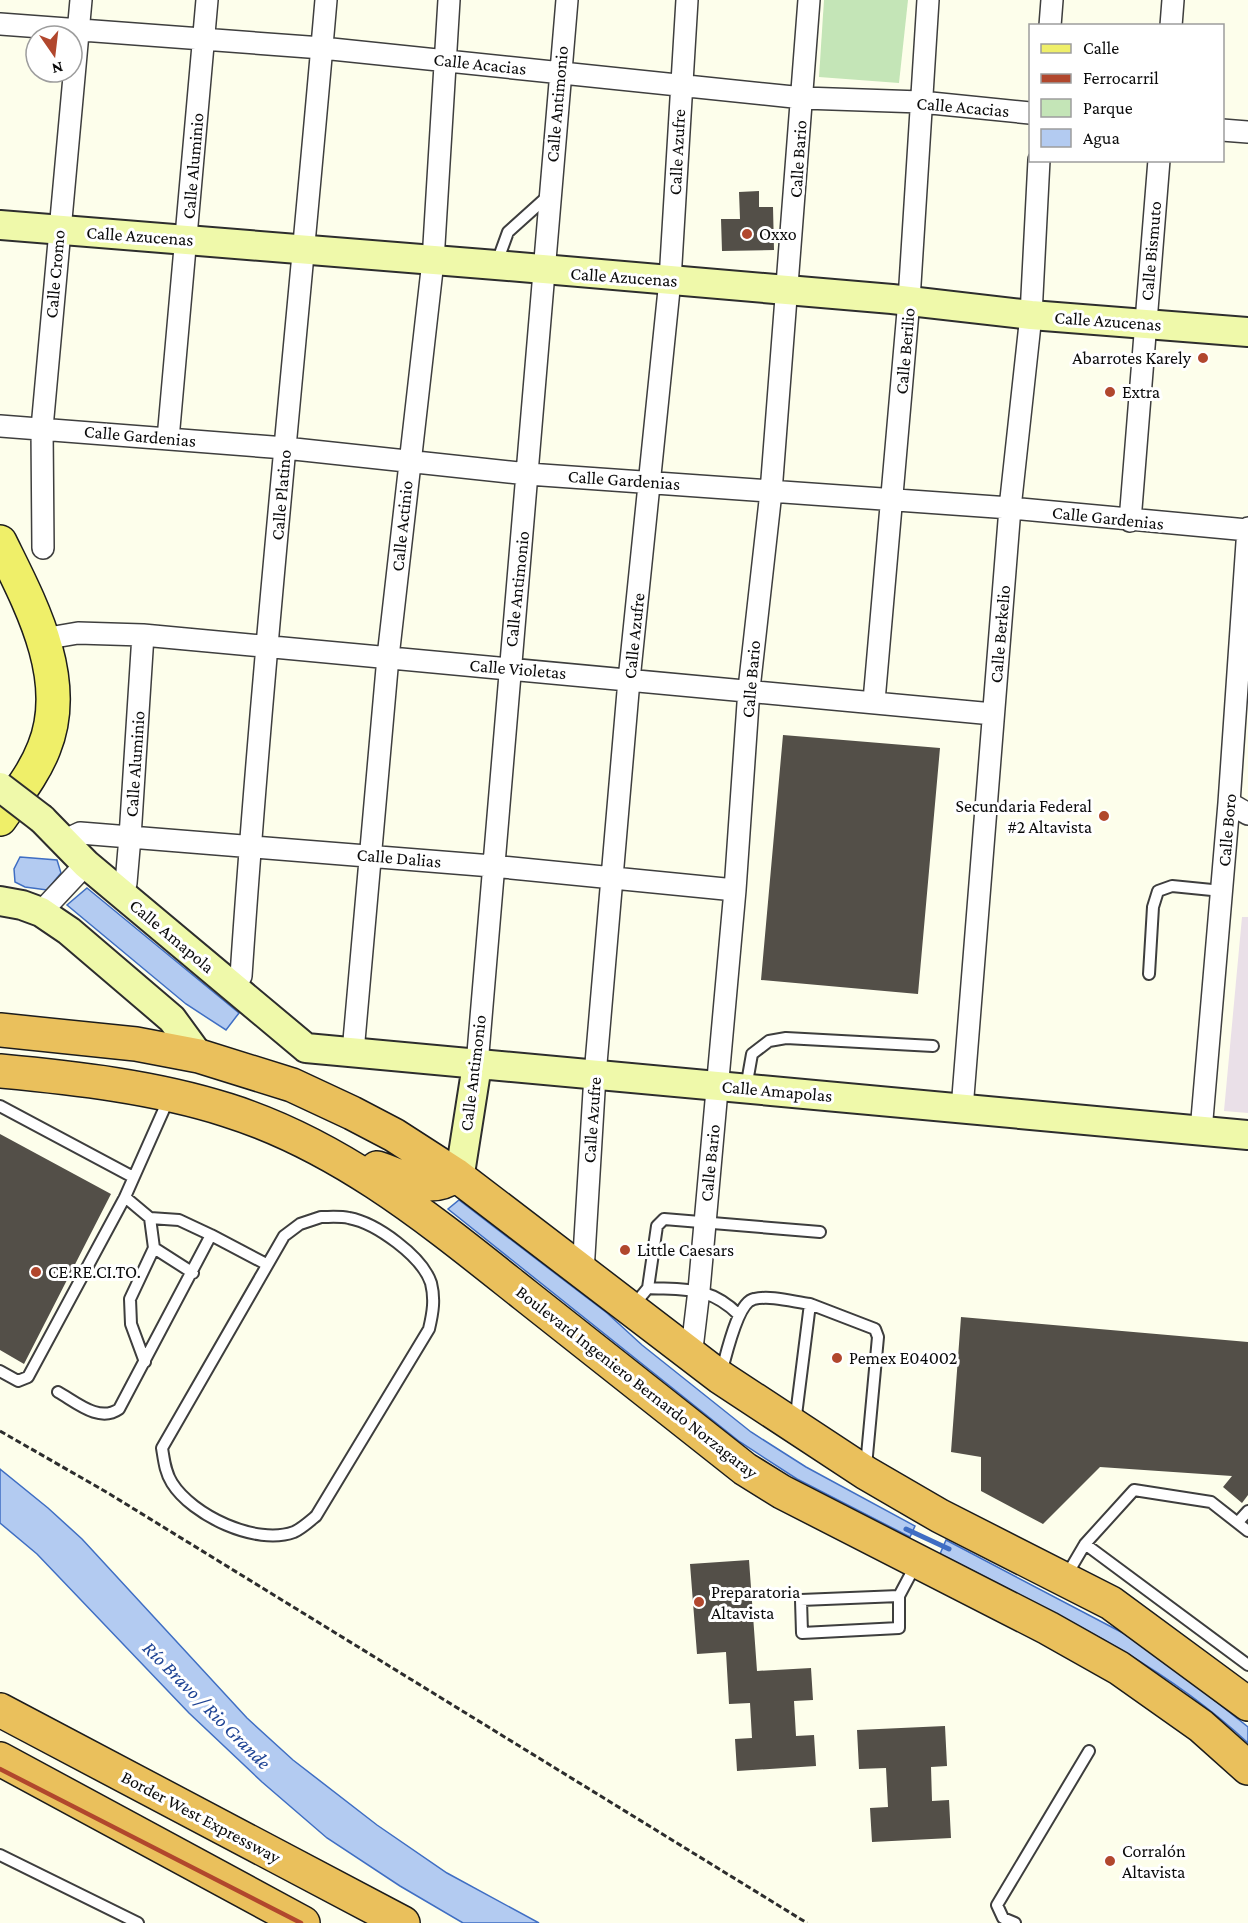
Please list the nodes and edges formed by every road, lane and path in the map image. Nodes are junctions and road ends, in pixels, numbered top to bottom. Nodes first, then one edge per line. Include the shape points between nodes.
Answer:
1 (81, 0) edge
2 (207, 0) edge
3 (326, 0) edge
4 (449, 0) edge
5 (567, 0) edge
6 (687, 0) edge
7 (809, 0) edge
8 (928, 0) edge
9 (1052, 0) edge
10 (1173, 0) edge
11 (0, 24) edge
12 (79, 24) edge
13 (1050, 24) edge
14 (1171, 24) edge
15 (24, 26) edge
16 (84, 31) edge
17 (205, 41) junction
18 (322, 48) junction
19 (444, 60) junction
20 (560, 73) junction
21 (73, 84) edge
22 (680, 87) junction
23 (802, 98) junction
24 (921, 102) junction
25 (1029, 113) edge
26 (1224, 130) edge
27 (1248, 132) edge
28 (1039, 162) edge
29 (1159, 162) edge
30 (548, 195) junction
31 (0, 225) edge
32 (58, 230) junction
33 (187, 240) junction
34 (305, 250) junction
35 (433, 261) junction
36 (496, 265) junction
37 (543, 271) junction
38 (670, 280) junction
39 (788, 290) junction
40 (909, 300) junction
41 (1031, 315) junction
42 (1146, 323) junction
43 (1248, 332) edge
44 (0, 426) edge
45 (42, 428) junction
46 (168, 439) junction
47 (285, 448) junction
48 (409, 460) junction
49 (528, 474) junction
50 (651, 481) junction
51 (771, 492) junction
52 (893, 500) junction
53 (1010, 508) junction
54 (1130, 521) junction
55 (1248, 530) edge
56 (0, 542) edge
57 (43, 548) dead end
58 (143, 635) junction
59 (43, 639) junction
60 (267, 647) junction
61 (388, 657) junction
62 (508, 668) junction
63 (629, 680) junction
64 (749, 689) junction
65 (874, 701) junction
66 (993, 714) junction
67 (0, 787) edge
68 (1229, 803) junction
69 (1248, 814) edge
70 (0, 819) edge
71 (130, 837) junction
72 (63, 841) junction
73 (250, 846) junction
74 (371, 856) junction
75 (492, 866) junction
76 (80, 871) junction
77 (612, 879) junction
78 (735, 890) junction
79 (1222, 891) junction
80 (122, 893) junction
81 (0, 901) edge
82 (47, 906) junction
83 (1149, 974) dead end
84 (233, 988) junction
85 (0, 1030) edge
86 (933, 1046) dead end
87 (306, 1048) junction
88 (353, 1052) junction
89 (199, 1056) junction
90 (477, 1065) junction
91 (0, 1071) edge
92 (595, 1075) junction
93 (292, 1084) junction
94 (732, 1087) junction
95 (170, 1095) junction
96 (0, 1106) edge
97 (962, 1108) junction
98 (1201, 1131) junction
99 (1248, 1136) edge
100 (348, 1166) junction
101 (456, 1175) junction
102 (133, 1177) junction
103 (125, 1197) junction
104 (150, 1218) junction
105 (704, 1221) junction
106 (820, 1232) dead end
107 (211, 1235) junction
108 (154, 1248) junction
109 (266, 1263) junction
110 (583, 1272) junction
111 (193, 1273) junction
112 (699, 1290) junction
113 (639, 1299) junction
114 (810, 1304) junction
115 (738, 1315) junction
116 (691, 1357) junction
117 (145, 1362) junction
118 (0, 1371) edge
119 (720, 1377) junction
120 (58, 1392) dead end
121 (794, 1426) junction
122 (0, 1431) edge
123 (866, 1473) junction
124 (1248, 1511) edge
125 (1238, 1522) junction
126 (1248, 1531) edge
127 (928, 1540) junction
128 (1085, 1544) junction
129 (1065, 1578) junction
130 (899, 1596) junction
131 (1248, 1665) edge
132 (1248, 1704) edge
133 (0, 1710) edge
134 (1089, 1751) dead end
135 (0, 1759) edge
136 (1248, 1768) edge
137 (0, 1855) edge
138 (138, 1923) edge
139 (303, 1923) edge
140 (403, 1923) edge
141 (807, 1923) edge
142 (1015, 1923) edge

1 - 12 street, Calle Cromo
2 - 17 street, Calle Aluminio
3 - 18 street, Calle Platino
4 - 19 street, Calle Actinio
5 - 20 street, Calle Antimonio
6 - 22 street, Calle Azufre
7 - 23 street, Calle Bario
8 - 24 street, Calle Berilio
9 - 13 street
10 - 14 street
11 - 15 street, Calle Acacias
16 - 17 street, Calle Acacias
17 - 18 street, Calle Acacias
17 - 33 street, Calle Aluminio
18 - 19 street, Calle Acacias
18 - 34 street, Calle Platino
19 - 20 street, Calle Acacias
19 - 35 street, Calle Actinio
20 - 22 street, Calle Acacias
20 - 30 street, Calle Antimonio
21 - 32 street, Calle Cromo
22 - 23 street, Calle Acacias
22 - 38 street, Calle Azufre
23 - 24 street, Calle Acacias
23 - 39 street, Calle Bario
24 - 25 street, Calle Acacias
24 - 40 street, Calle Berilio
26 - 27 street
28 - 41 street, Calle Berkelio
29 - 42 street, Calle Bismuto
30 - 36 lane via 508,232
30 - 37 street, Calle Antimonio
31 - 32 street, Calle Azucenas
32 - 33 street, Calle Azucenas
32 - 45 street, Calle Cromo
33 - 34 street, Calle Azucenas
33 - 46 street, Calle Aluminio
34 - 35 street, Calle Azucenas
34 - 47 street, Calle Platino
35 - 36 street, Calle Azucenas
35 - 48 street, Calle Actinio
36 - 37 street, Calle Azucenas
37 - 38 street, Calle Azucenas
37 - 49 street, Calle Antimonio
38 - 39 street, Calle Azucenas
38 - 50 street, Calle Azufre
39 - 40 street, Calle Azucenas
39 - 51 street, Calle Bario
40 - 41 street, Calle Azucenas
40 - 52 street, Calle Berilio
41 - 42 street, Calle Azucenas
41 - 53 street, Calle Berkelio
42 - 43 street, Calle Azucenas
42 - 54 street, Calle Bismuto
44 - 45 street, Calle Gardenias
45 - 46 street, Calle Gardenias
45 - 57 street, Calle Cromo
46 - 47 street, Calle Gardenias
47 - 48 street, Calle Gardenias
47 - 60 street, Calle Platino
48 - 49 street, Calle Gardenias
48 - 61 street, Calle Actinio
49 - 50 street, Calle Gardenias
49 - 62 street, Calle Antimonio
50 - 51 street, Calle Gardenias
50 - 63 street, Calle Azufre
51 - 52 street, Calle Gardenias
51 - 64 street, Calle Bario
52 - 53 street, Calle Gardenias
52 - 65 street, Calle Berilio
53 - 54 street, Calle Gardenias
53 - 66 street, Calle Berkelio
54 - 55 street, Calle Gardenias
55 - 68 street, Calle Boro
56 - 59 main road
58 - 59 street, Calle Violetas via 78,633
58 - 60 street, Calle Violetas
58 - 71 street, Calle Aluminio
59 - 70 main road via 52,702 45,748
60 - 61 street, Calle Violetas
60 - 73 street, Calle Platino
61 - 62 street, Calle Violetas
61 - 74 street, Calle Actinio
62 - 63 street, Calle Violetas
62 - 75 street, Calle Antimonio
63 - 64 street, Calle Violetas
63 - 77 street, Calle Azufre
64 - 65 street, Calle Violetas
64 - 78 street, Calle Bario
65 - 66 street, Calle Violetas
66 - 97 street, Calle Berkelio
67 - 72 street, Calle Amapola, bridge via 42,819
68 - 69 street
68 - 79 street, Calle Boro
71 - 72 street, Calle Dalias via 80,833
71 - 73 street, Calle Dalias
71 - 80 street, Calle Aluminio
72 - 76 street, Calle Amapola
73 - 74 street, Calle Dalias
73 - 84 street, Calle Platino via 241,976
74 - 75 street, Calle Dalias
74 - 88 street, Calle Actinio
75 - 77 street, Calle Dalias
75 - 90 street, Calle Antimonio
76 - 80 street, Calle Amapola
76 - 82 street
77 - 78 street, Calle Dalias
77 - 92 street, Calle Azufre
78 - 94 street, Calle Bario
79 - 83 lane via 1172,886 1158,891 1153,907
79 - 98 street, Calle Boro
80 - 84 street, Calle Amapola
81 - 82 street
82 - 89 street via 69,931 172,1019
84 - 87 street, Calle Amapola
85 - 89 highway, Boulevard Ingeniero Bernardo Norzagaray via 136,1044
86 - 94 lane via 786,1038 769,1041 752,1054
87 - 88 street, Calle Amapolas
87 - 93 street
88 - 90 street, Calle Amapolas
89 - 93 highway, Boulevard Ingeniero Bernardo Norzagaray
90 - 92 street, Calle Amapolas
90 - 101 street, Calle Antimonio via 461,1167
91 - 95 highway, Boulevard Ingeniero Bernardo Norzagaray
92 - 94 street, Calle Amapolas
92 - 110 street, Calle Azufre
93 - 101 highway, Boulevard Ingeniero Bernardo Norzagaray via 394,1135
94 - 97 street, Calle Amapolas
94 - 105 street, Calle Bario
95 - 100 highway, Boulevard Ingeniero Bernardo Norzagaray via 228,1110
95 - 102 lane
96 - 102 lane
97 - 98 street, Calle Amapolas
98 - 99 street, Calle Amapolas
100 - 101 highway via 368,1165 428,1185 444,1184
100 - 127 highway, Boulevard Ingeniero Bernardo Norzagaray via 416,1209 745,1469 782,1492
101 - 110 highway, Boulevard Ingeniero Bernardo Norzagaray
102 - 103 lane
103 - 104 lane
103 - 118 lane via 28,1377 18,1381
104 - 107 lane via 179,1220
104 - 108 lane
105 - 106 lane
105 - 112 street, Calle Bario
105 - 113 lane via 664,1219 657,1226
107 - 109 lane
107 - 111 lane
108 - 111 lane
108 - 117 lane via 130,1299 131,1324
109 - 109 lane via 284,1236 300,1224 321,1217 349,1218 397,1242 420,1264 430,1280 434,1307 429,1329 316,1516 295,1532 267,1536 241,1531 193,1506 173,1484 162,1448
110 - 113 highway, Boulevard Ingeniero Bernardo Norzagaray
111 - 117 lane
112 - 113 lane
112 - 115 lane via 723,1300
112 - 116 street, Calle Bario
113 - 116 highway, Boulevard Ingeniero Bernardo Norzagaray
114 - 115 lane via 756,1298 746,1303
114 - 121 lane
114 - 123 lane via 875,1329 878,1337
115 - 119 lane
116 - 119 highway, Boulevard Ingeniero Bernardo Norzagaray
117 - 120 lane via 119,1409 111,1415 102,1416
119 - 121 highway, Boulevard Ingeniero Bernardo Norzagaray
121 - 123 highway, Boulevard Ingeniero Bernardo Norzagaray
122 - 141 path via 108,1493
123 - 127 highway, Boulevard Ingeniero Bernardo Norzagaray
124 - 125 lane
125 - 126 lane
125 - 128 lane via 1211,1502 1134,1490
127 - 129 highway, Boulevard Ingeniero Bernardo Norzagaray
127 - 130 lane
127 - 136 highway, Boulevard Ingeniero Bernardo Norzagaray via 1048,1628 1119,1668 1201,1726
128 - 129 lane
128 - 131 lane
129 - 132 highway, Boulevard Ingeniero Bernardo Norzagaray via 1111,1603
130 - 130 lane via 801,1600 802,1633 899,1628
133 - 140 highway, Border West Expressway
134 - 142 lane via 997,1905 1003,1918
135 - 139 highway
137 - 138 lane

